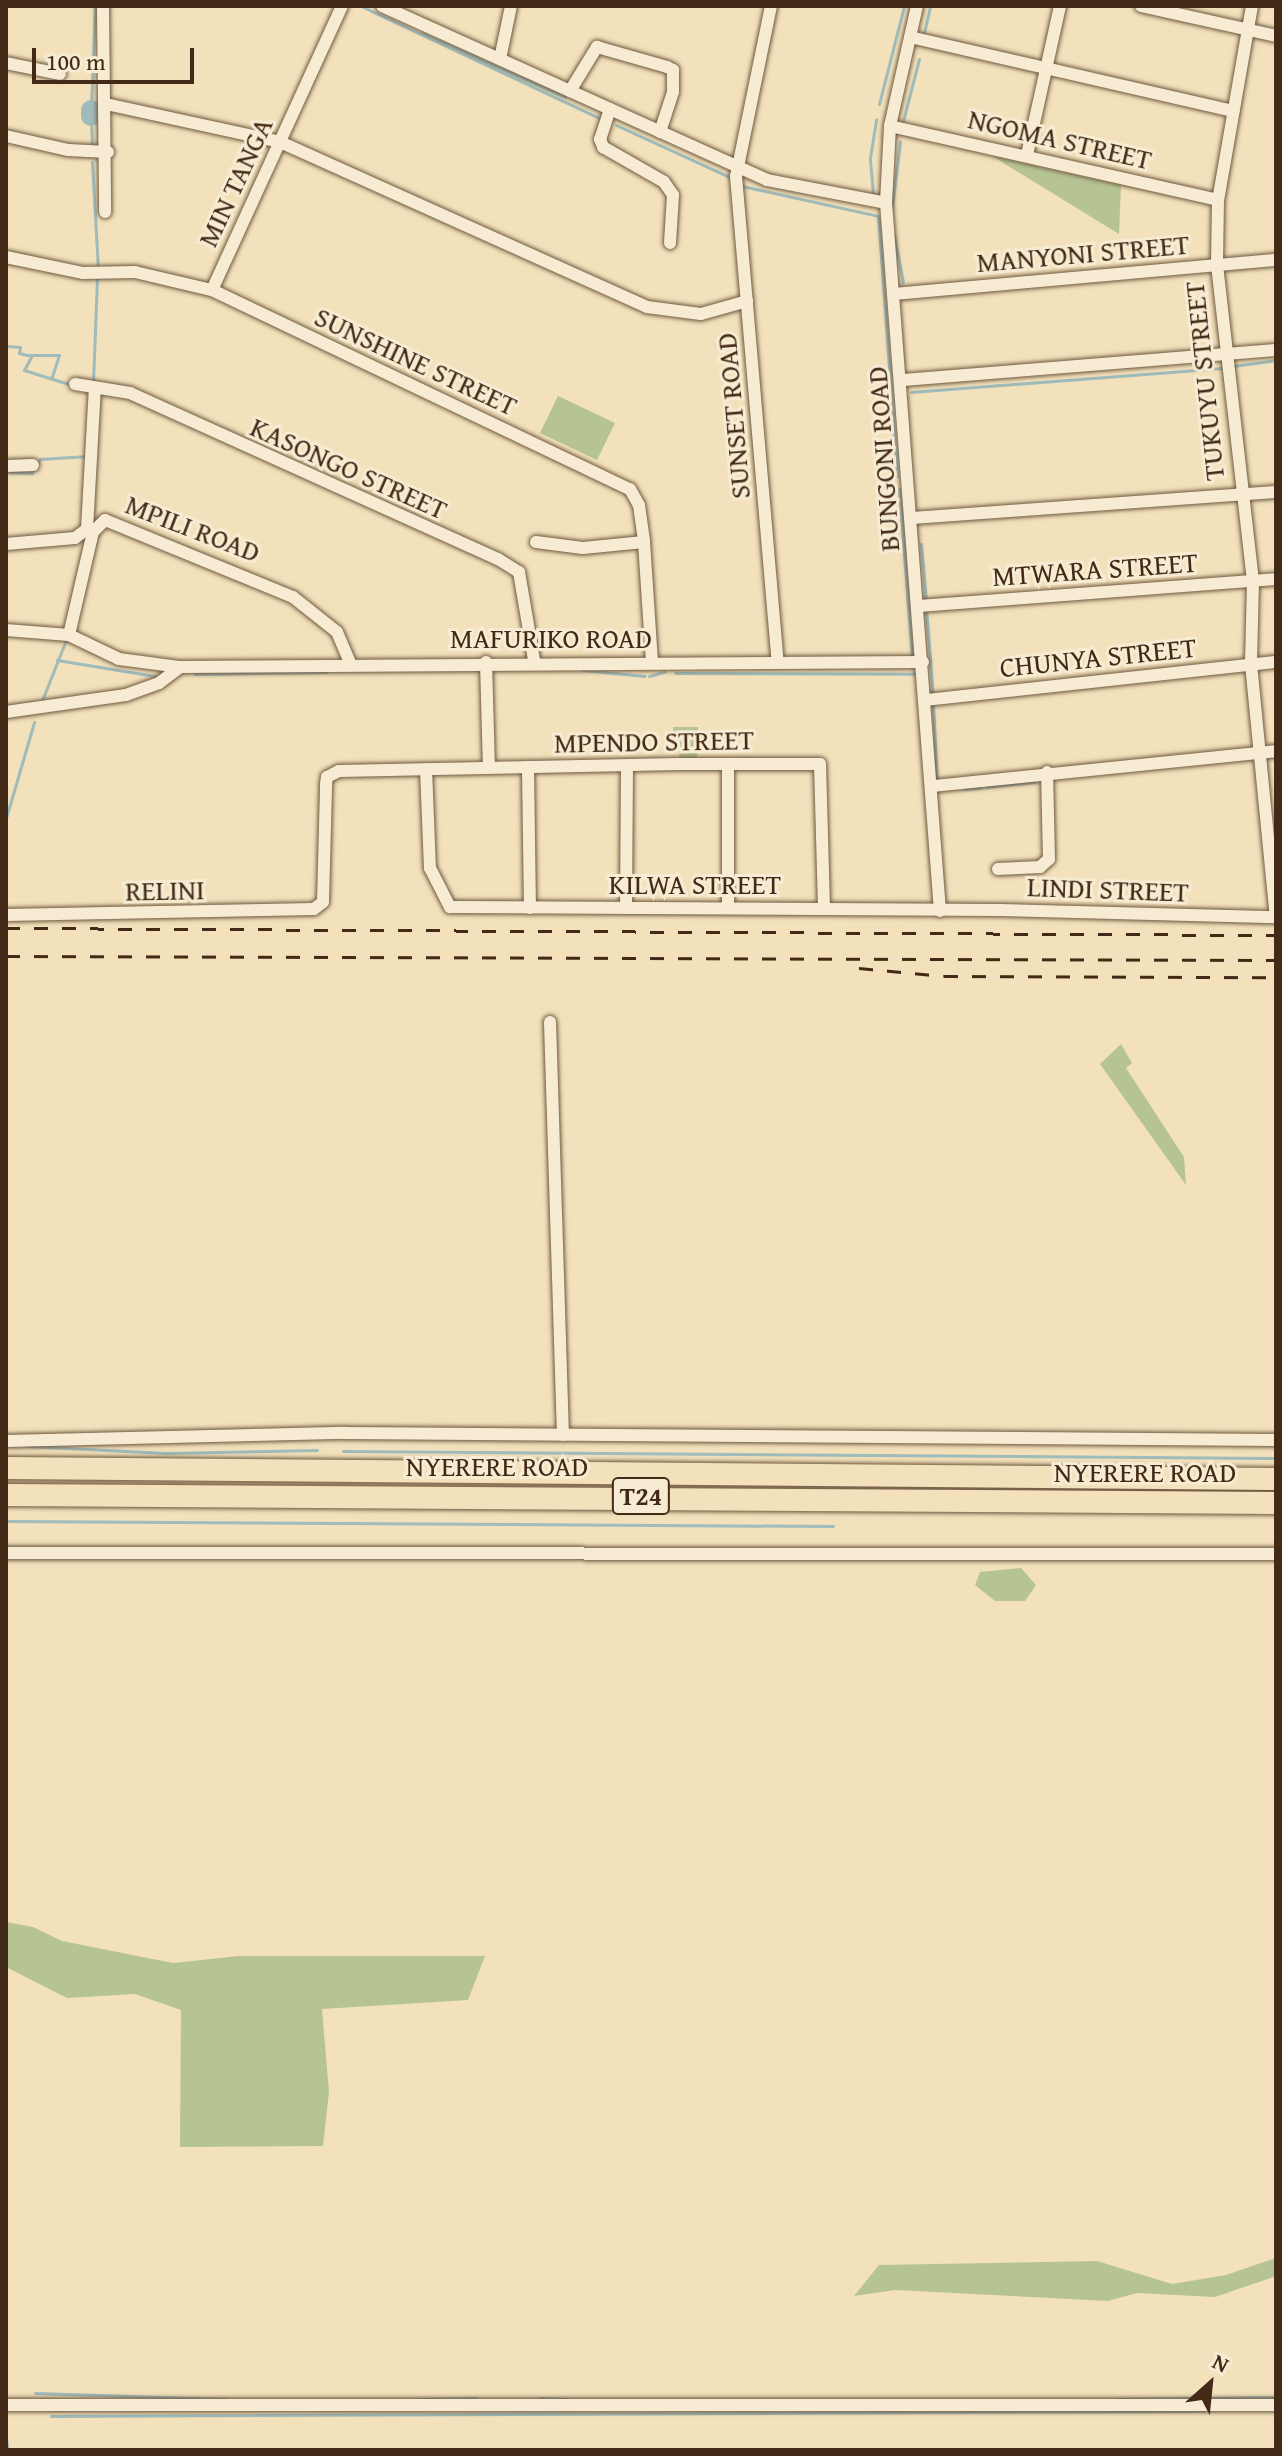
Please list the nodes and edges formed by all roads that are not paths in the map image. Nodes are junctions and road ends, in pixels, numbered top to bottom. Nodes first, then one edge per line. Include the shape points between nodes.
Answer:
1 (103, 6) edge
2 (342, 6) edge
3 (382, 6) edge
4 (511, 6) edge
5 (771, 6) edge
6 (917, 6) edge
7 (1060, 6) edge
8 (1141, 6) edge
9 (1252, 6) edge
10 (1248, 30) junction
11 (1276, 36) edge
12 (910, 37) junction
13 (500, 59) junction
14 (6, 63) edge
15 (1043, 69) junction
16 (60, 74) dead end
17 (570, 91) junction
18 (106, 104) junction
19 (610, 109) junction
20 (1234, 111) junction
21 (890, 126) junction
22 (660, 132) junction
23 (6, 136) edge
24 (280, 142) junction
25 (108, 152) junction
26 (1027, 155) junction
27 (738, 167) junction
28 (1218, 200) junction
29 (886, 203) junction
30 (105, 212) dead end
31 (670, 243) dead end
32 (6, 257) edge
33 (1276, 260) edge
34 (1217, 265) junction
35 (212, 290) junction
36 (894, 294) junction
37 (747, 301) junction
38 (1276, 350) edge
39 (1229, 354) junction
40 (903, 380) junction
41 (75, 384) dead end
42 (95, 388) junction
43 (33, 465) dead end
44 (6, 466) edge
45 (1239, 492) junction
46 (1276, 492) edge
47 (911, 518) junction
48 (536, 542) dead end
49 (644, 542) junction
50 (6, 544) edge
51 (1276, 579) edge
52 (1253, 581) junction
53 (918, 606) junction
54 (6, 630) edge
55 (68, 634) junction
56 (534, 660) junction
57 (350, 662) junction
58 (486, 662) junction
59 (652, 662) junction
60 (778, 662) junction
61 (923, 662) junction
62 (1276, 662) edge
63 (1251, 664) junction
64 (180, 667) junction
65 (926, 700) junction
66 (6, 712) edge
67 (1276, 751) edge
68 (1261, 752) junction
69 (728, 765) junction
70 (627, 766) junction
71 (489, 767) junction
72 (528, 767) junction
73 (426, 769) junction
74 (1047, 772) junction
75 (933, 786) junction
76 (998, 869) dead end
77 (323, 902) joint
78 (530, 908) junction
79 (626, 908) junction
80 (728, 908) junction
81 (824, 909) junction
82 (940, 911) junction
83 (6, 915) edge
84 (1276, 917) edge
85 (550, 1022) dead end
86 (563, 1435) junction
87 (1276, 1440) edge
88 (6, 1441) edge
89 (6, 1468) edge
90 (1276, 1479) edge
91 (6, 1495) edge
92 (1276, 1503) edge
93 (6, 1553) edge
94 (1276, 1554) edge
95 (11, 2405) edge
96 (1276, 2405) edge

1 - 18 street
2 - 24 street, MIN TANGA
3 - 13 street
4 - 13 street
5 - 27 street, SUNSET ROAD
6 - 12 street, BUNGONI ROAD
7 - 15 street
8 - 10 street
9 - 10 street, TUKUYU STREET
10 - 11 street
10 - 20 street, TUKUYU STREET
12 - 15 street
12 - 21 street, BUNGONI ROAD
13 - 17 street
14 - 16 street
15 - 20 street
15 - 26 street
17 - 19 street
17 - 22 street via 597,47 667,67 673,70 673,92
18 - 24 street
18 - 25 street
19 - 22 street
19 - 31 street via 600,139 603,147 670,188
20 - 28 street, TUKUYU STREET
21 - 26 street, NGOMA STREET
21 - 29 street, BUNGONI ROAD
22 - 27 street
23 - 25 street via 68,150
24 - 35 street, MIN TANGA
24 - 37 street via 647,307 701,314
25 - 30 street
26 - 28 street, NGOMA STREET
27 - 29 street via 767,180
27 - 37 street, SUNSET ROAD
28 - 34 street, TUKUYU STREET
29 - 36 street, BUNGONI ROAD
32 - 35 street, SUNSHINE STREET via 83,273 135,272
33 - 34 street, MANYONI STREET
34 - 36 street, MANYONI STREET
34 - 39 street, TUKUYU STREET
35 - 49 street, SUNSHINE STREET via 630,489 639,505
36 - 40 street, BUNGONI ROAD
37 - 60 street, SUNSET ROAD
38 - 39 street
39 - 40 street
39 - 45 street, TUKUYU STREET
40 - 47 street, BUNGONI ROAD
41 - 42 street, KASONGO STREET
42 - 50 street via 85,532
42 - 56 street, KASONGO STREET via 130,393 519,572
43 - 44 street
45 - 46 street
45 - 47 street
45 - 52 street, TUKUYU STREET
47 - 53 street, BUNGONI ROAD
48 - 49 street via 583,548
49 - 59 street, SUNSHINE STREET
51 - 52 street, MTWARA STREET
52 - 53 street, MTWARA STREET
52 - 63 street, TUKUYU STREET
53 - 61 street, BUNGONI ROAD
54 - 55 street
55 - 57 street, MPILI ROAD via 93,532 105,520 293,597 337,632
55 - 64 street, MAFURIKO ROAD via 119,659
56 - 58 street, MAFURIKO ROAD
56 - 59 street, MAFURIKO ROAD
57 - 58 street, MAFURIKO ROAD
57 - 64 street, MAFURIKO ROAD
58 - 71 street
59 - 60 street, MAFURIKO ROAD
60 - 61 street, MAFURIKO ROAD
61 - 65 street, BUNGONI ROAD
62 - 63 street, CHUNYA STREET
63 - 65 street, CHUNYA STREET
63 - 68 street, TUKUYU STREET
64 - 66 street, MAFURIKO ROAD via 159,683 126,695
65 - 75 street, BUNGONI ROAD
67 - 68 street
68 - 74 street
68 - 84 street, TUKUYU STREET
69 - 70 street, MPENDO STREET
69 - 80 street
69 - 81 street, MPENDO STREET via 820,764
70 - 72 street, MPENDO STREET
70 - 79 street
71 - 72 street, MPENDO STREET
71 - 73 street, MPENDO STREET
72 - 78 street
73 - 77 street, MPENDO STREET via 339,771 327,777
73 - 78 street, KILWA STREET via 430,868 450,907
74 - 75 street
74 - 76 street via 1049,859 1040,867
75 - 82 street, BUNGONI ROAD
77 - 83 street, RELINI via 305,911
78 - 79 street, KILWA STREET
79 - 80 street, KILWA STREET
80 - 81 street, KILWA STREET
81 - 82 street, KILWA STREET
82 - 84 street, LINDI STREET
85 - 86 street
86 - 87 street
86 - 88 street
89 - 90 highway, NYERERE ROAD / T24
91 - 92 highway, NYERERE ROAD / T24
93 - 94 street
95 - 96 street

